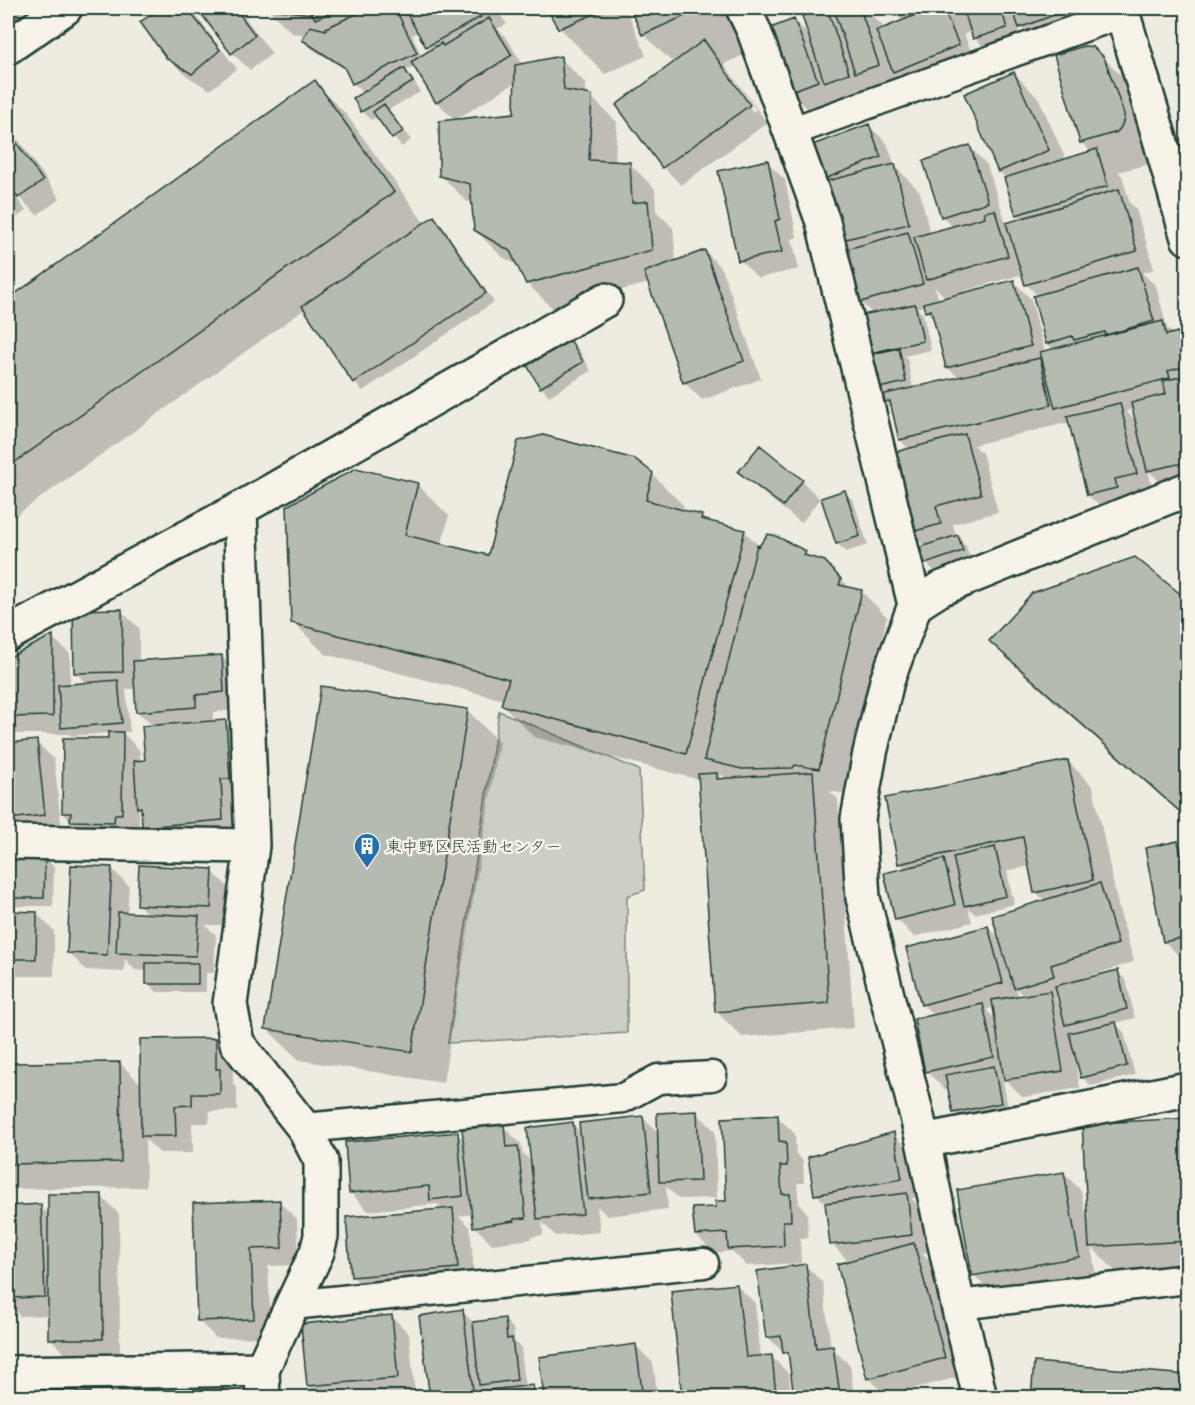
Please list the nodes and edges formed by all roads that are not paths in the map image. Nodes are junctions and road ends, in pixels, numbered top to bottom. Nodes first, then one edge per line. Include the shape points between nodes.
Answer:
1 (65, 8) edge
2 (743, 8) edge
3 (1122, 10) edge
4 (8, 47) edge
5 (790, 132) junction
6 (1188, 238) edge
7 (605, 300) dead end
8 (1188, 489) edge
9 (240, 509) junction
10 (915, 604) junction
11 (8, 634) edge
12 (8, 842) edge
13 (252, 846) junction
14 (712, 1076) dead end
15 (1188, 1089) edge
16 (304, 1128) junction
17 (923, 1141) junction
18 (704, 1263) dead end
19 (1188, 1279) edge
20 (292, 1305) junction
21 (957, 1305) junction
22 (8, 1373) edge
23 (262, 1383) edge
24 (978, 1398) edge

1 - 4 street
2 - 5 street
3 - 5 lane
3 - 6 street
5 - 10 street via 823,222
7 - 9 street
8 - 10 street via 940,589
9 - 11 street
9 - 13 street
10 - 17 street via 887,681 858,819 863,898
12 - 13 street
13 - 16 street via 230,1004 237,1043
14 - 16 lane via 658,1079 623,1098
15 - 17 street
16 - 20 street via 321,1161 321,1236
17 - 21 street
18 - 20 lane
19 - 21 lane
20 - 23 street
21 - 24 street
22 - 23 street

